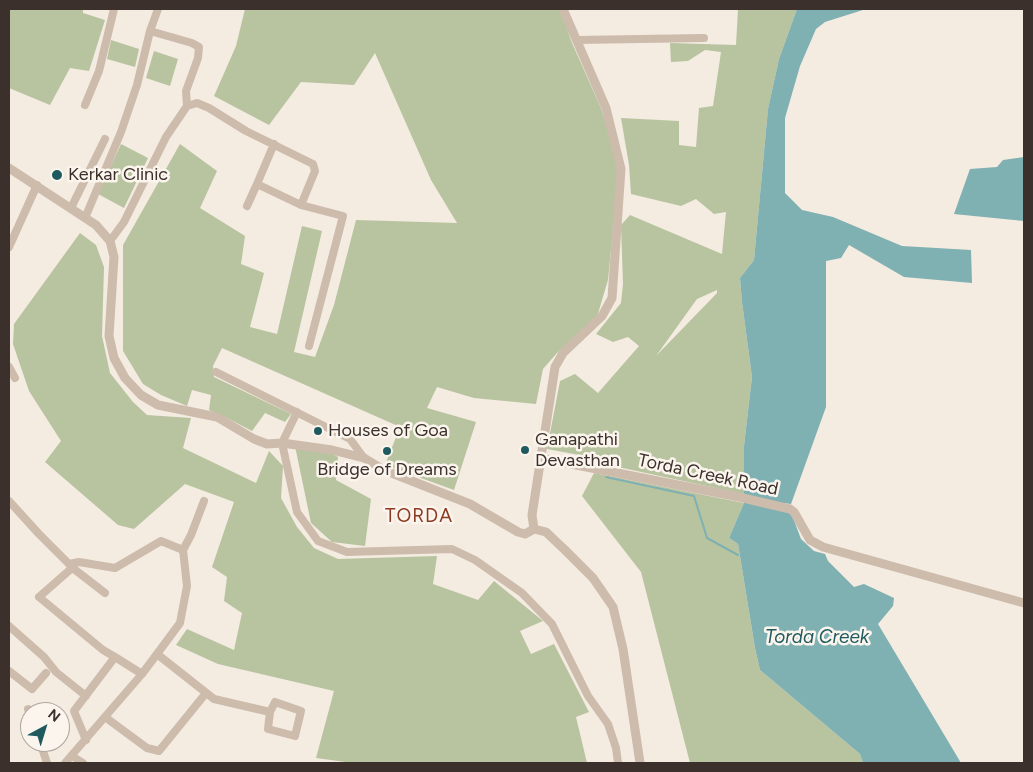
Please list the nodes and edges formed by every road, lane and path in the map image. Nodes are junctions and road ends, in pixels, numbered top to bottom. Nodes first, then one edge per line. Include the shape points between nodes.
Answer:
1 (114, 9) edge
2 (158, 9) edge
3 (563, 9) edge
4 (150, 31) junction
5 (704, 38) dead end
6 (576, 40) junction
7 (85, 106) dead end
8 (187, 106) junction
9 (105, 140) dead end
10 (274, 144) junction
11 (9, 168) edge
12 (257, 184) junction
13 (37, 185) junction
14 (301, 205) junction
15 (247, 206) dead end
16 (71, 208) junction
17 (85, 218) junction
18 (110, 241) junction
19 (9, 246) edge
20 (309, 346) dead end
21 (9, 367) edge
22 (216, 372) dead end
23 (15, 378) dead end
24 (297, 412) junction
25 (282, 443) junction
26 (364, 458) junction
27 (541, 458) junction
28 (9, 501) edge
29 (204, 501) dead end
30 (534, 529) junction
31 (183, 550) junction
32 (71, 566) junction
33 (105, 594) dead end
34 (1024, 603) edge
35 (9, 626) edge
36 (157, 654) junction
37 (115, 657) junction
38 (9, 671) edge
39 (46, 673) dead end
40 (142, 674) junction
41 (206, 693) junction
42 (86, 696) junction
43 (270, 712) junction
44 (105, 717) junction
45 (86, 740) junction
46 (72, 756) junction
47 (65, 763) edge
48 (83, 763) edge
49 (618, 763) edge
50 (640, 763) edge

1 - 7 street via 99,71
2 - 4 street
3 - 6 street
4 - 8 street via 199,47 186,91
4 - 17 street via 121,132
5 - 6 street
6 - 27 street via 606,108 622,169 615,276 612,298 602,316 563,353 555,367
8 - 10 street via 197,103 209,108
8 - 18 street via 166,138 124,222
9 - 16 street
10 - 12 street
10 - 14 street via 313,164 315,171
11 - 13 street
12 - 14 street
12 - 15 street
13 - 16 street
13 - 19 street
14 - 20 street via 344,216
16 - 17 street
17 - 18 street
18 - 25 street via 114,257 109,336 114,358 125,378 141,395 158,405 217,417 254,439 267,444
21 - 23 street
22 - 24 street
24 - 25 street
24 - 26 street via 350,439
25 - 26 street
25 - 49 street via 297,512 318,541 347,552 452,549 476,560 522,593 552,624 588,696 608,724
26 - 30 street via 384,470 470,504 518,532 525,534
27 - 30 street via 532,515
27 - 34 street, Torda Creek Road via 790,509 810,540 822,547
28 - 32 street
29 - 31 street
30 - 50 street via 546,532 566,550 593,578 613,607 623,649
31 - 32 street via 161,541 115,568 78,562
31 - 36 street via 187,586 180,623
32 - 33 street
32 - 37 street via 39,597
35 - 42 street
36 - 40 street
36 - 41 street
37 - 40 street
37 - 42 street
38 - 39 street via 32,689
40 - 44 street
41 - 43 street via 214,699
41 - 44 street via 159,752 147,748
42 - 45 street via 74,711
43 - 43 street via 275,702 301,711 295,736 268,729
44 - 45 street
45 - 46 street
46 - 47 street
46 - 48 street

